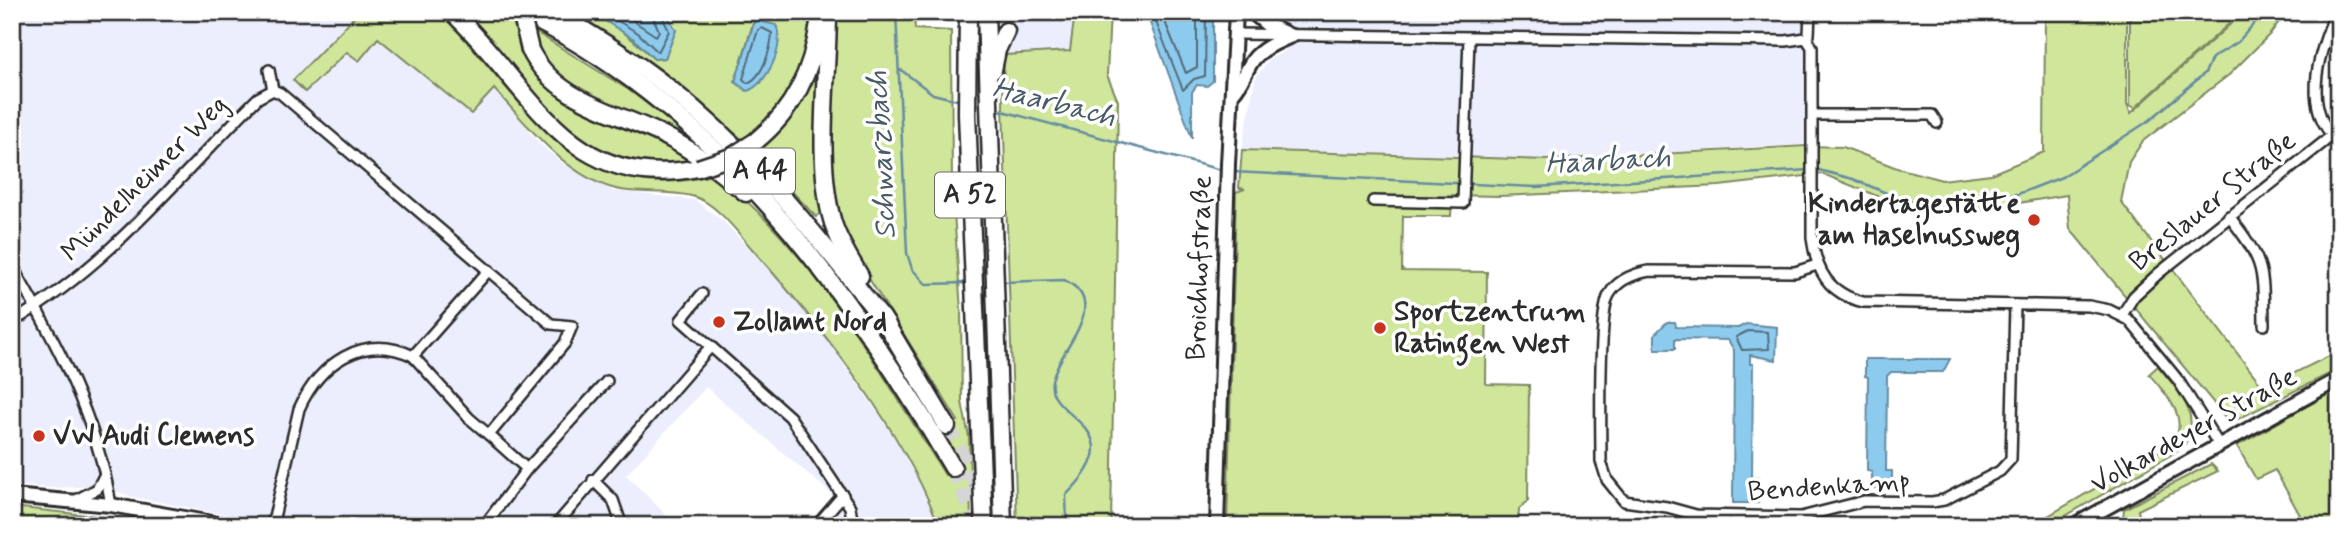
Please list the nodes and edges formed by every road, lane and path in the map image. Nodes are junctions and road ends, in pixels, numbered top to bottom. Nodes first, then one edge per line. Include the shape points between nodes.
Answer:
1 (452, 12) edge
2 (520, 12) edge
3 (554, 12) edge
4 (820, 12) edge
5 (828, 12) edge
6 (968, 12) edge
7 (986, 12) edge
8 (1236, 12) edge
9 (1252, 12) edge
10 (1810, 12) edge
11 (2336, 12) edge
12 (1006, 31) dead end
13 (1235, 34) junction
14 (1291, 36) junction
15 (1469, 38) junction
16 (1806, 38) junction
17 (269, 70) dead end
18 (272, 90) junction
19 (990, 92) junction
20 (1233, 93) junction
21 (1813, 115) junction
22 (1937, 123) dead end
23 (2335, 132) edge
24 (1373, 201) dead end
25 (2229, 216) junction
26 (788, 226) junction
27 (1817, 265) junction
28 (12, 266) edge
29 (489, 270) junction
30 (702, 294) dead end
31 (2015, 305) junction
32 (37, 307) junction
33 (2122, 315) junction
34 (12, 322) edge
35 (2264, 325) dead end
36 (887, 326) junction
37 (711, 346) junction
38 (413, 356) junction
39 (2339, 379) edge
40 (607, 381) dead end
41 (947, 426) tunnel mouth
42 (489, 435) junction
43 (2219, 444) junction
44 (527, 468) junction
45 (953, 468) tunnel mouth
46 (105, 474) junction
47 (593, 480) junction
48 (843, 495) junction
49 (12, 496) edge
50 (71, 501) junction
51 (111, 505) junction
52 (229, 526) edge
53 (272, 526) edge
54 (484, 526) edge
55 (555, 526) edge
56 (622, 526) edge
57 (816, 526) edge
58 (853, 526) edge
59 (984, 526) edge
60 (1003, 526) edge
61 (1217, 526) edge
62 (2073, 526) edge

1 - 4 highway, bridge via 547,123 583,150 640,171 667,172 731,157 781,117 803,82
2 - 26 highway, A 44 via 599,57 662,103 710,144
2 - 26 highway, bridge via 530,50 544,73 564,90 684,147
3 - 36 highway, A 44 via 670,89 721,133 795,209
5 - 36 highway via 828,200 840,241
6 - 59 highway, A 52 via 967,114
7 - 19 highway, A 52
8 - 13 main road, Broichhofstraße
9 - 14 main road
10 - 16 street
11 - 23 street via 2319,61 2318,110 2319,118
12 - 19 highway via 997,50
13 - 14 street
13 - 20 main road, Broichhofstraße
14 - 15 street
14 - 20 main road via 1258,56
15 - 16 street
15 - 24 street via 1463,203
16 - 21 street via 1812,47
17 - 18 street, Mündelheimer Weg
18 - 29 street, Mündelheimer Weg
18 - 32 street, Mündelheimer Weg via 258,98 89,269
19 - 60 highway, A 52
20 - 61 main road, Broichhofstraße
21 - 22 street via 1932,116
21 - 27 street via 1812,237
23 - 25 street, Breslauer Straße
25 - 33 street, Breslauer Straße via 2134,296
25 - 35 street via 2256,251 2262,267
26 - 45 highway, A 44 via 880,350
27 - 31 street via 1837,292 1863,302
27 - 31 street, Bendenkamp via 1795,272 1649,271 1627,278 1609,293 1603,318 1601,461 1607,480 1624,501 1696,515 1801,517 1864,501 1932,502 1954,496 2000,471 2011,458
28 - 32 street
29 - 38 street
29 - 42 street, Mündelheimer Weg via 551,324 572,326 565,343
30 - 37 street via 681,320
31 - 33 street via 2089,306
32 - 34 street, Mündelheimer Weg
32 - 46 street via 85,408
33 - 43 street via 2178,380
36 - 41 highway, A 44
37 - 47 street
37 - 48 street via 790,416
38 - 42 street
38 - 53 street via 401,350 348,352 305,397
39 - 43 main road, Volkardeyer Straße
40 - 44 street
42 - 44 street
43 - 62 main road, Volkardeyer Straße
44 - 54 street
46 - 50 street via 91,493
46 - 51 street
47 - 55 street
47 - 56 street via 613,500
48 - 57 street
48 - 58 street
49 - 50 main road
50 - 51 main road
51 - 52 main road

